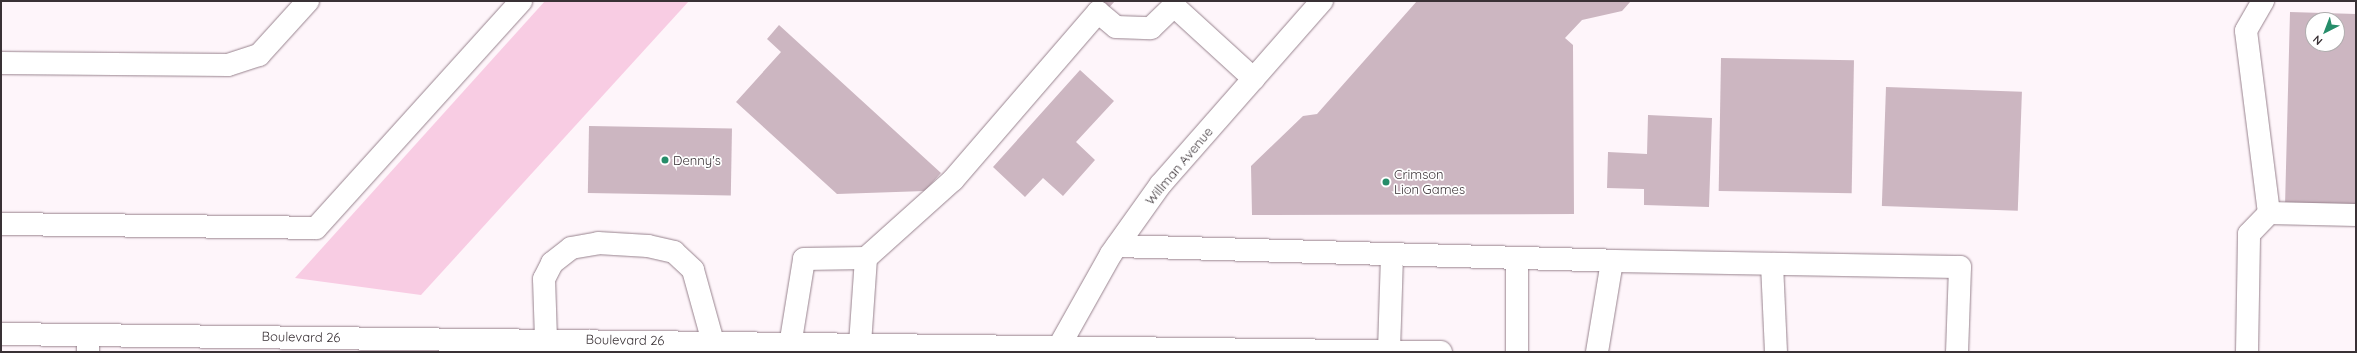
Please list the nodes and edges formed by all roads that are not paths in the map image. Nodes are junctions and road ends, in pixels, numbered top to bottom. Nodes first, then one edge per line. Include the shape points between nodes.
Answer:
1 (308, 1) edge
2 (521, 1) edge
3 (1322, 1) edge
4 (2263, 1) edge
5 (1175, 4) edge
6 (1092, 7) edge
7 (1, 63) edge
8 (1254, 79) junction
9 (2269, 214) junction
10 (2356, 215) edge
11 (1, 224) edge
12 (1117, 246) junction
13 (1392, 255) junction
14 (866, 258) junction
15 (1517, 258) junction
16 (1612, 261) junction
17 (1772, 264) junction
18 (1, 334) edge
19 (546, 339) junction
20 (88, 343) edge
21 (860, 344) junction
22 (379, 345) edge
23 (647, 346) edge
24 (713, 347) edge
25 (789, 347) edge
26 (888, 348) edge
27 (1056, 349) edge
28 (1133, 350) edge
29 (1274, 351) edge
30 (1389, 351) edge
31 (1193, 352) edge
32 (1441, 352) edge
33 (1517, 352) edge
34 (1597, 352) edge
35 (1776, 352) edge
36 (1957, 352) edge
37 (2247, 352) edge

1 - 7 main road via 259,55 228,65
2 - 11 main road via 316,228
3 - 8 main road, Willman Avenue
4 - 9 main road via 2246,30
5 - 6 main road via 1151,28 1116,27
5 - 8 main road
6 - 14 main road via 952,180
8 - 12 main road, Willman Avenue via 1161,184
9 - 10 main road
9 - 37 main road via 2249,234
12 - 13 main road
12 - 27 main road, Willman Avenue
13 - 15 main road
13 - 30 main road
14 - 21 main road
14 - 25 main road via 804,259
15 - 16 main road
15 - 33 main road
16 - 17 main road
16 - 34 main road
17 - 35 main road
17 - 36 main road via 1960,266
18 - 20 main road, Boulevard 26
19 - 22 main road, Boulevard 26
19 - 23 main road, Boulevard 26
19 - 24 main road via 544,279 552,263 570,248 598,243 648,246 674,252 693,270
20 - 22 main road, Boulevard 26
21 - 25 main road, Boulevard 26
21 - 26 main road, Boulevard 26
23 - 24 main road, Boulevard 26
24 - 25 main road, Boulevard 26
26 - 27 main road, Boulevard 26
27 - 28 main road, Boulevard 26
28 - 31 main road, Boulevard 26
29 - 30 main road, Boulevard 26
29 - 31 main road, Boulevard 26
30 - 32 main road, Boulevard 26

